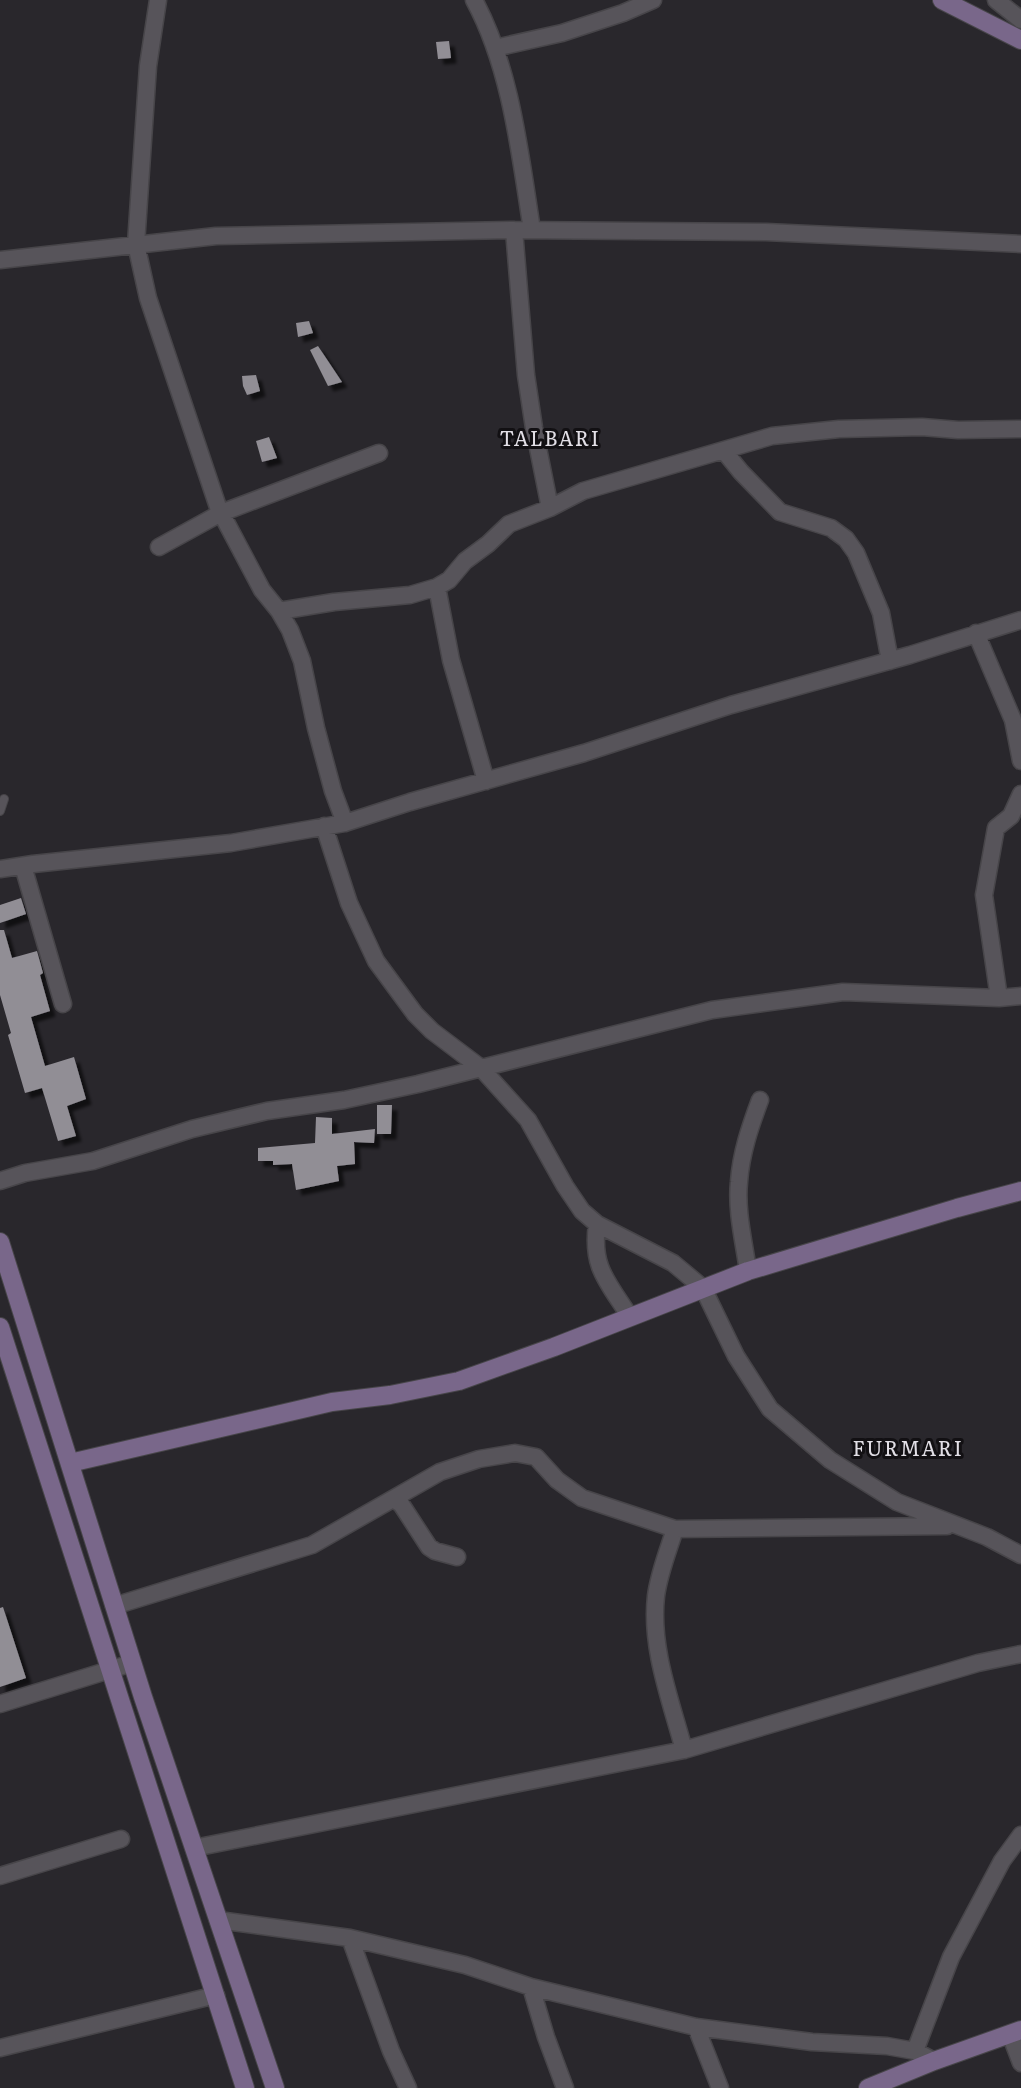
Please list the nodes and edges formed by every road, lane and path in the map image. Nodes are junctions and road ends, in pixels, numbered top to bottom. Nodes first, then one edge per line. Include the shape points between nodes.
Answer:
1 (158, 0) edge
2 (474, 0) edge
3 (653, 0) edge
4 (942, 0) edge
5 (996, 0) edge
6 (1021, 20) edge
7 (1020, 37) edge
8 (495, 48) junction
9 (514, 230) junction
10 (532, 230) junction
11 (136, 244) junction
12 (1021, 244) edge
13 (0, 260) edge
14 (1021, 429) edge
15 (724, 451) junction
16 (379, 453) dead end
17 (550, 508) junction
18 (221, 513) junction
19 (159, 547) dead end
20 (438, 587) junction
21 (279, 611) junction
22 (1021, 620) edge
23 (976, 633) junction
24 (890, 661) junction
25 (1021, 761) edge
26 (486, 781) junction
27 (1021, 794) edge
28 (4, 799) dead end
29 (0, 811) edge
30 (345, 823) junction
31 (324, 826) junction
32 (23, 866) junction
33 (0, 869) edge
34 (1021, 996) edge
35 (999, 998) junction
36 (63, 1004) dead end
37 (481, 1068) junction
38 (760, 1100) dead end
39 (0, 1181) edge
40 (1021, 1191) edge
41 (597, 1224) junction
42 (0, 1242) edge
43 (748, 1271) junction
44 (703, 1288) junction
45 (630, 1317) junction
46 (0, 1327) edge
47 (70, 1462) junction
48 (393, 1499) junction
49 (957, 1526) junction
50 (675, 1529) junction
51 (1021, 1555) edge
52 (457, 1557) dead end
53 (114, 1606) junction
54 (1021, 1654) edge
55 (132, 1663) junction
56 (110, 1669) junction
57 (0, 1704) edge
58 (684, 1750) junction
59 (1021, 1835) edge
60 (121, 1839) dead end
61 (194, 1848) junction
62 (0, 1876) edge
63 (218, 1920) junction
64 (350, 1938) junction
65 (531, 1987) junction
66 (216, 1995) junction
67 (696, 2027) junction
68 (1016, 2032) edge
69 (0, 2048) edge
70 (915, 2051) junction
71 (934, 2061) junction
72 (1021, 2063) edge
73 (890, 2084) edge
74 (245, 2088) edge
75 (275, 2088) edge
76 (408, 2088) edge
77 (565, 2088) edge
78 (720, 2088) edge
79 (868, 2088) edge

1 - 11 street via 148,66
2 - 8 street
3 - 8 street via 562,33
4 - 7 main road
5 - 6 street
8 - 10 street via 519,146
9 - 10 street
9 - 11 street via 216,236
9 - 17 street via 526,375
10 - 12 street via 765,232
11 - 13 street
11 - 18 street via 148,298
14 - 15 street via 830,430 772,435
15 - 17 street via 642,472
15 - 24 street via 780,512 831,528 846,539 856,553 881,613
16 - 18 street
17 - 20 street via 509,524
18 - 19 street
18 - 21 street via 262,590
20 - 21 street via 410,595
20 - 26 street via 451,660
21 - 30 street via 302,661 316,728
22 - 23 street
23 - 24 street
23 - 25 street via 1013,720
24 - 26 street via 731,705
26 - 30 street
27 - 35 street via 1011,816 996,828 984,895
28 - 29 lane
30 - 31 street
31 - 32 street via 231,843
31 - 37 street via 349,903 376,961 415,1014
32 - 33 street
32 - 36 street
34 - 35 street
35 - 37 street via 843,992 712,1010
37 - 39 street via 365,1096 202,1126 93,1161
37 - 41 street via 528,1120 565,1186 582,1211
38 - 43 street via 746,1138 739,1181
40 - 43 main road
41 - 44 street via 673,1263
41 - 45 street via 598,1266
42 - 47 main road
43 - 44 main road
44 - 45 main road
44 - 49 street via 736,1356 770,1409 830,1460 897,1502
45 - 47 main road via 459,1381 332,1402
46 - 56 main road
47 - 53 main road
48 - 50 street via 440,1472 479,1459 515,1453 536,1457 557,1480 582,1498
48 - 52 street via 407,1511 429,1547
48 - 53 street via 312,1545
49 - 50 street
49 - 51 street
50 - 58 street via 656,1598 657,1646
53 - 55 main road
54 - 58 street via 978,1663
55 - 56 street
55 - 61 main road
56 - 57 street
56 - 66 main road
58 - 61 street
59 - 70 street via 1002,1861 951,1956
60 - 62 street
61 - 63 main road
63 - 64 street
63 - 75 main road
64 - 65 street via 465,1965
64 - 76 street
65 - 67 street
65 - 77 street
66 - 69 street
66 - 74 main road
67 - 70 street
67 - 78 street
68 - 71 main road
68 - 72 street
70 - 71 street
71 - 73 main road
73 - 79 main road

